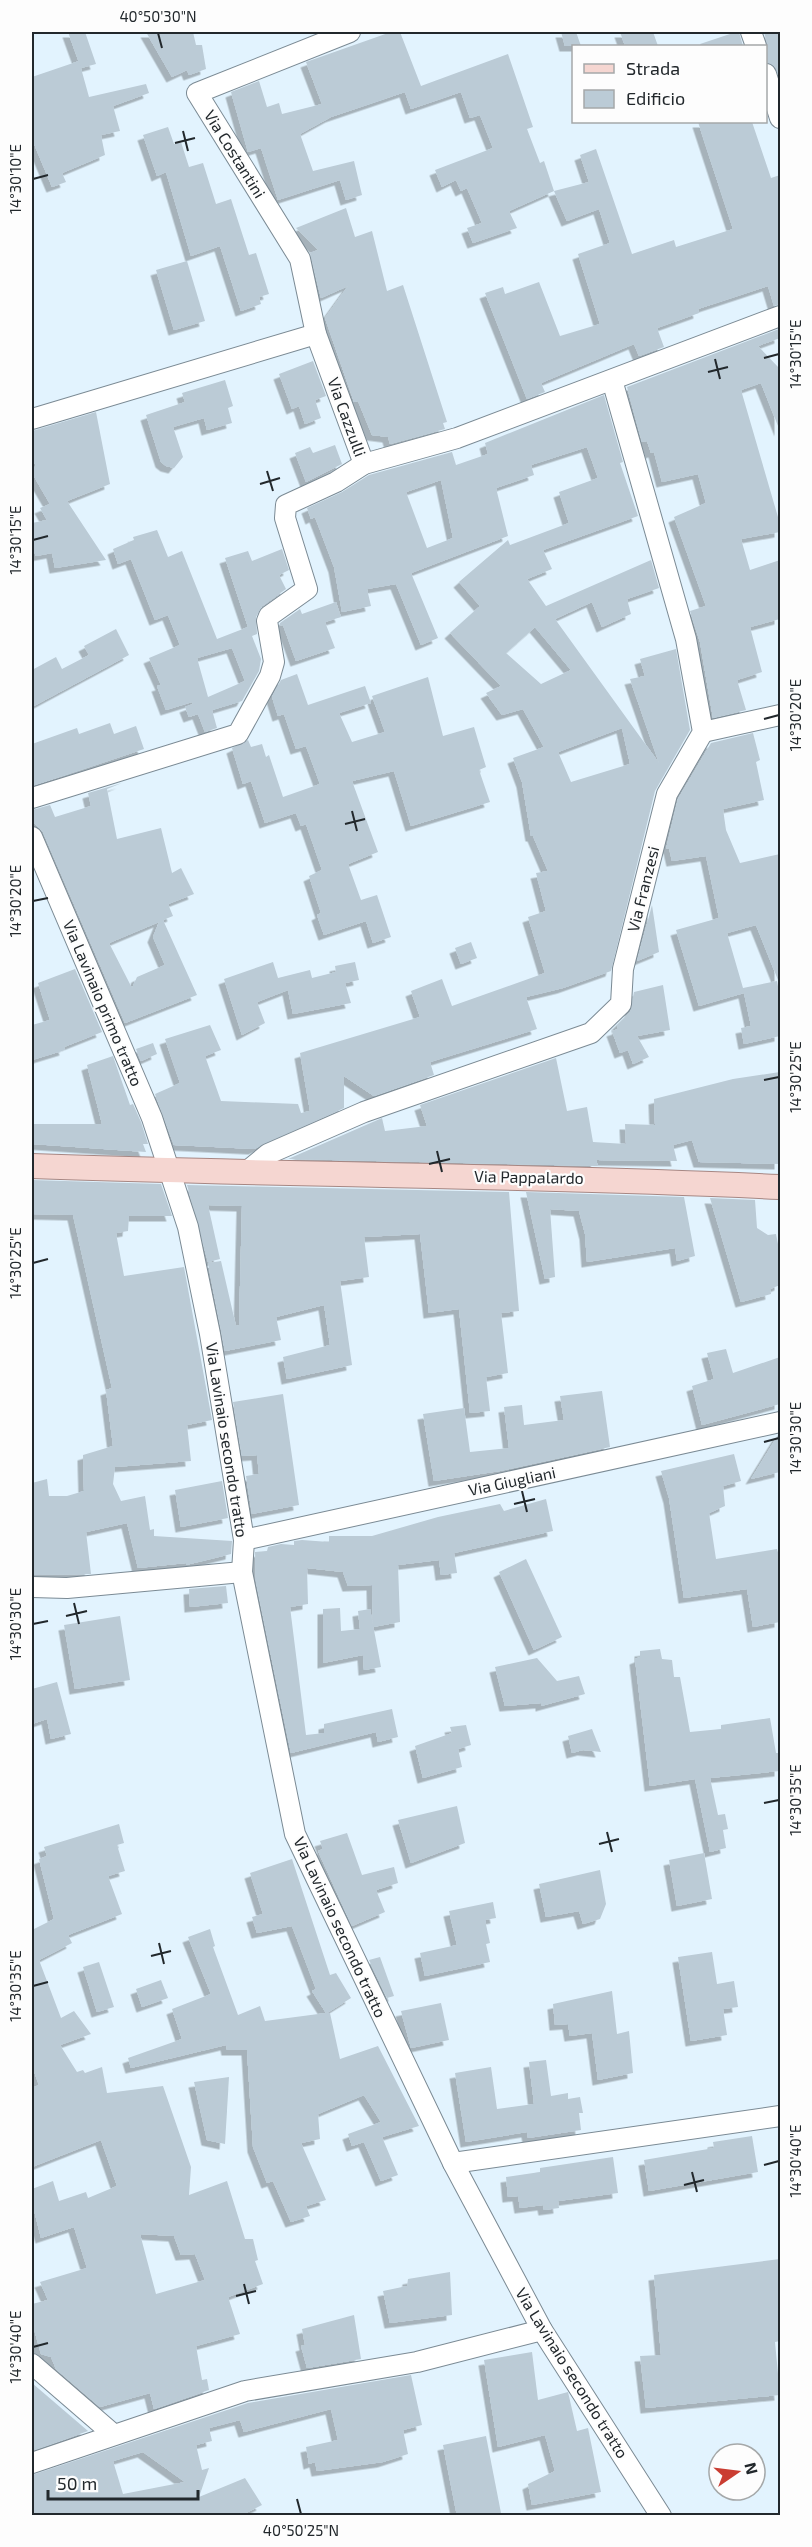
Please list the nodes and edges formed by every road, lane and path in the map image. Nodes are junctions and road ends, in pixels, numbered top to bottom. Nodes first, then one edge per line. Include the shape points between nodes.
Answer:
1 (350, 32) edge
2 (767, 80) edge
3 (780, 118) edge
4 (780, 316) edge
5 (316, 334) junction
6 (612, 380) junction
7 (32, 419) edge
8 (364, 464) junction
9 (780, 715) edge
10 (703, 732) junction
11 (32, 798) edge
12 (32, 837) edge
13 (32, 1166) edge
14 (169, 1171) junction
15 (245, 1173) junction
16 (780, 1187) edge
17 (780, 1422) edge
18 (244, 1540) junction
19 (242, 1572) junction
20 (32, 1587) edge
21 (780, 2116) edge
22 (453, 2163) junction
23 (542, 2330) junction
24 (32, 2364) edge
25 (113, 2434) junction
26 (32, 2463) edge
27 (661, 2516) edge

1 - 5 street, Via Costantini via 197,93 300,259
2 - 3 street
4 - 6 street, Via Cazzulli
5 - 7 street
5 - 8 street, Via Cazzulli
6 - 8 street, Via Cazzulli via 457,438
6 - 10 street via 686,639
8 - 11 street via 286,506 285,518 307,589 269,616 274,662 238,735
9 - 10 street
10 - 15 street, Via Franzesi via 667,794 623,969 621,1004 591,1033 364,1112 268,1154
12 - 14 street, Via Lavinaio primo tratto via 152,1118
13 - 14 main road, Via Pappalardo
14 - 15 main road, Via Pappalardo
14 - 18 street, Via Lavinaio secondo tratto via 188,1227 210,1334
15 - 16 main road, Via Pappalardo via 604,1179
17 - 18 street, Via Giugliani
18 - 19 street, Via Lavinaio secondo tratto
19 - 20 street via 67,1588
19 - 22 street, Via Lavinaio secondo tratto via 295,1834
21 - 22 street
22 - 23 street, Via Lavinaio secondo tratto
23 - 25 street via 417,2362 245,2391
23 - 27 street, Via Lavinaio secondo tratto
24 - 25 street
25 - 26 street

